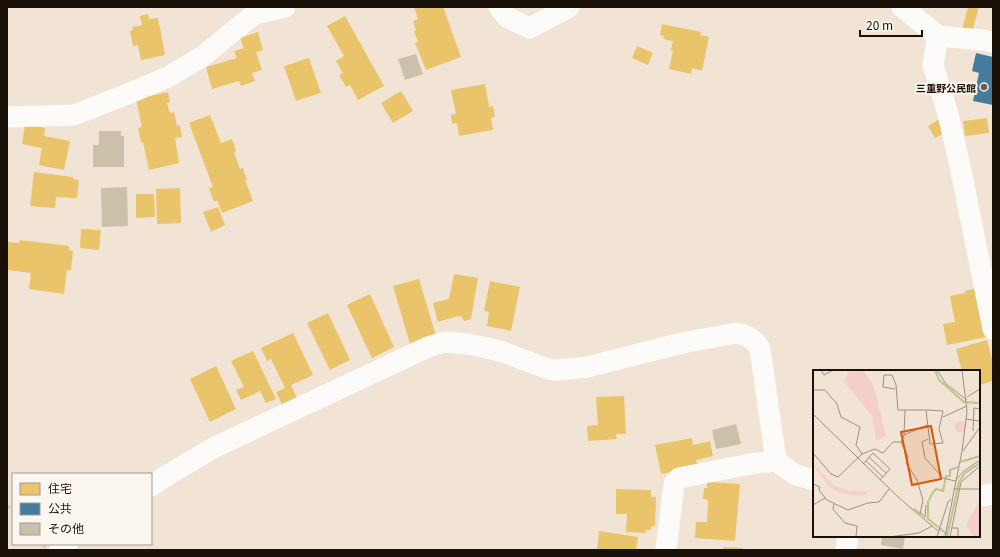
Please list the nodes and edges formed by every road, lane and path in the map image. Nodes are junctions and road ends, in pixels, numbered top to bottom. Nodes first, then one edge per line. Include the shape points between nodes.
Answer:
1 (285, 7) edge
2 (499, 7) edge
3 (569, 7) edge
4 (902, 7) edge
5 (938, 36) junction
6 (993, 42) edge
7 (7, 117) edge
8 (993, 329) edge
9 (776, 461) junction
10 (813, 480) edge
11 (152, 485) edge
12 (993, 494) edge
13 (980, 496) edge
14 (848, 537) edge
15 (666, 550) edge
16 (846, 550) edge

1 - 7 street via 256,14 203,56 168,77 125,95 74,115
2 - 3 street via 508,18 530,28
4 - 5 street
5 - 6 street
5 - 8 street via 933,65 960,166
9 - 10 street via 796,475
9 - 11 street via 760,349 754,340 744,334 682,343 587,367 558,370 483,347 444,342 213,448
9 - 15 street via 679,478 674,484
12 - 13 street
14 - 16 street

